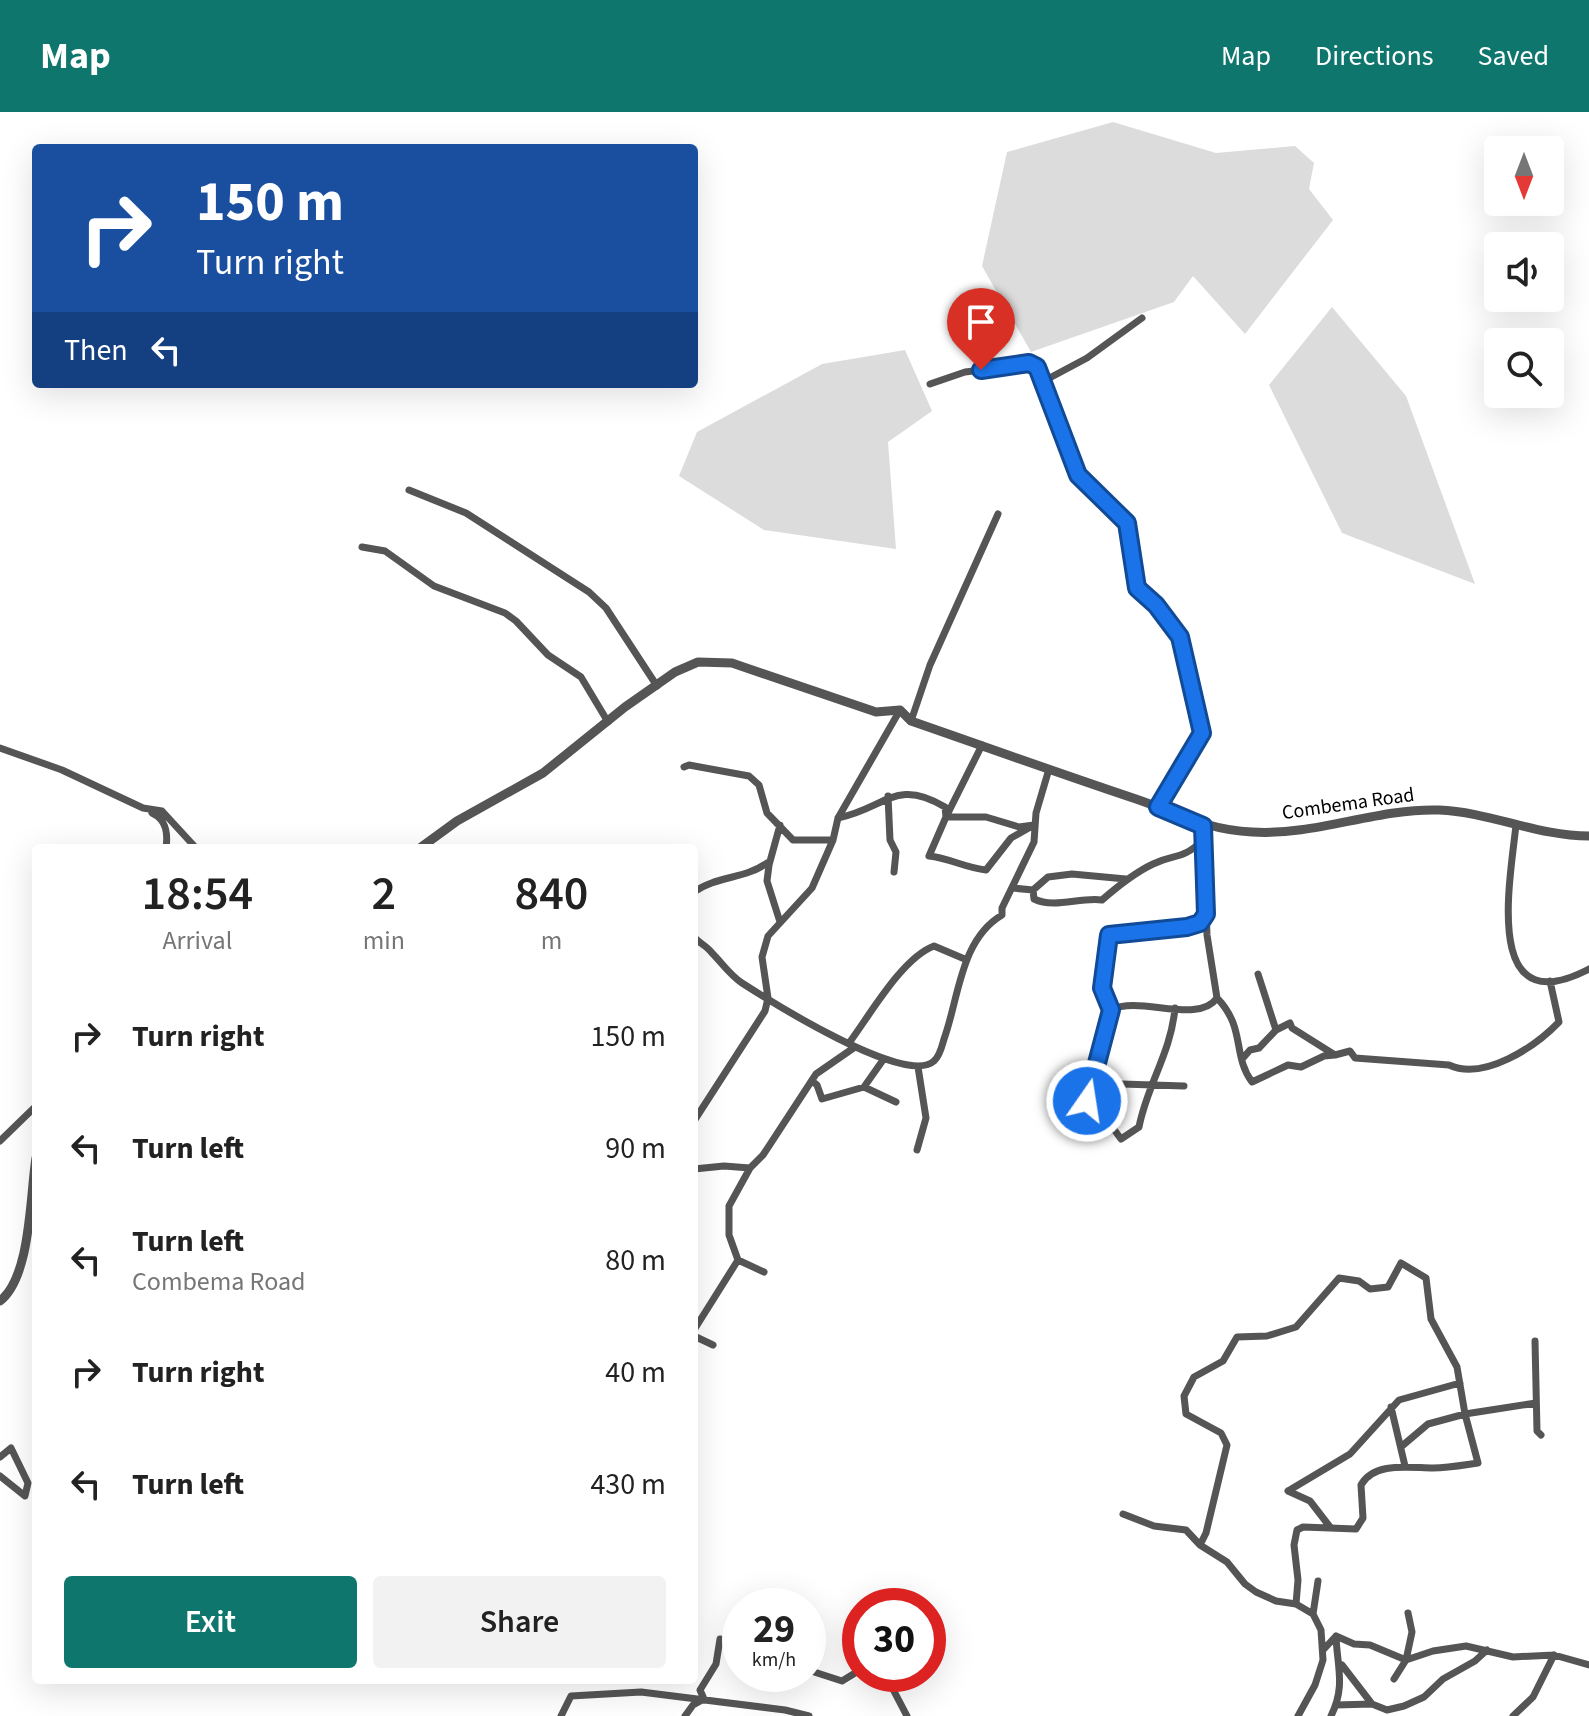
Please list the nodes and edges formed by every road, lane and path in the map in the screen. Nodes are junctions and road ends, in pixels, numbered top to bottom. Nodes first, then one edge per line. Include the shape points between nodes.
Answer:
1 (1142, 318) dead end
2 (1042, 382) junction
3 (930, 384) dead end
4 (409, 490) dead end
5 (998, 514) dead end
6 (362, 547) dead end
7 (657, 686) junction
8 (900, 710) junction
9 (911, 721) junction
10 (608, 722) junction
11 (982, 745) junction
12 (0, 748) edge
13 (684, 767) dead end
14 (1049, 769) junction
15 (888, 796) junction
16 (1158, 807) junction
17 (143, 808) junction
18 (946, 817) junction
19 (838, 818) junction
20 (780, 825) junction
21 (1034, 825) junction
22 (1516, 825) junction
23 (1203, 826) junction
24 (1589, 836) edge
25 (833, 840) junction
26 (1203, 840) junction
27 (166, 844) edge
28 (192, 844) edge
29 (426, 844) edge
30 (769, 865) junction
31 (894, 872) dead end
32 (1126, 879) junction
33 (1012, 888) junction
34 (698, 890) edge
35 (1033, 890) junction
36 (1206, 914) junction
37 (780, 922) junction
38 (698, 941) edge
39 (967, 960) junction
40 (1589, 969) edge
41 (1258, 974) dead end
42 (1550, 981) junction
43 (768, 998) junction
44 (1217, 998) junction
45 (1175, 1008) junction
46 (1111, 1010) junction
47 (1276, 1030) junction
48 (852, 1045) junction
49 (1335, 1055) junction
50 (1243, 1058) junction
51 (883, 1060) junction
52 (918, 1067) junction
53 (1077, 1067) dead end
54 (812, 1081) junction
55 (1091, 1083) junction
56 (1184, 1086) dead end
57 (864, 1087) junction
58 (1153, 1087) junction
59 (896, 1102) dead end
60 (32, 1110) edge
61 (698, 1115) edge
62 (0, 1141) edge
63 (917, 1150) dead end
64 (750, 1168) junction
65 (698, 1169) edge
66 (32, 1183) edge
67 (738, 1260) junction
68 (764, 1272) dead end
69 (0, 1301) edge
70 (698, 1326) edge
71 (698, 1336) edge
72 (1535, 1341) dead end
73 (713, 1345) dead end
74 (1460, 1383) junction
75 (1536, 1403) junction
76 (1391, 1407) junction
77 (1465, 1414) junction
78 (1541, 1435) dead end
79 (1402, 1446) junction
80 (0, 1457) edge
81 (1405, 1466) junction
82 (0, 1476) edge
83 (1123, 1514) dead end
84 (1330, 1527) junction
85 (1200, 1545) junction
86 (1318, 1581) dead end
87 (1296, 1604) junction
88 (1408, 1613) dead end
89 (1313, 1614) junction
90 (1336, 1636) junction
91 (722, 1639) edge
92 (1323, 1650) junction
93 (1487, 1650) junction
94 (1554, 1655) junction
95 (1406, 1660) junction
96 (1341, 1663) junction
97 (1589, 1665) edge
98 (1394, 1679) dead end
99 (894, 1692) edge
100 (704, 1699) junction
101 (1372, 1704) junction
102 (1336, 1705) junction
103 (561, 1716) edge
104 (685, 1716) edge
105 (809, 1716) edge
106 (907, 1716) edge
107 (1298, 1716) edge
108 (1331, 1716) edge
109 (1513, 1716) edge

1 - 2 street via 1108,345
2 - 3 street via 1037,367 1029,363 965,372
2 - 16 street via 1078,475 1127,523 1137,588 1176,630 1184,651 1202,733
4 - 7 street via 466,513 589,592 606,608
5 - 9 street via 930,665
6 - 10 street via 385,551 434,586 505,613 548,655 581,677
7 - 8 street via 688,665 715,660 876,712
7 - 10 street
8 - 9 street
8 - 19 street
9 - 11 street, Combema Road
10 - 29 street via 543,773
11 - 14 street, Combema Road
11 - 18 street
12 - 17 street
13 - 20 street via 749,776 759,785 767,813
14 - 16 street, Combema Road
14 - 21 street
15 - 18 street via 932,799 945,807
15 - 19 street
15 - 31 street
16 - 23 street, Combema Road
17 - 27 street via 158,815 168,832
17 - 28 street via 162,811
18 - 21 street
18 - 21 street via 929,856 986,870 1011,838
19 - 25 street
20 - 25 street via 793,840
20 - 30 street
21 - 33 street via 1034,842
22 - 23 street, Combema Road via 1429,810 1302,830 1252,832
22 - 24 street, Combema Road
22 - 42 street via 1510,948 1523,973
23 - 26 street
25 - 37 street via 812,888
26 - 32 street via 1182,857 1157,862
26 - 36 street
30 - 34 street
30 - 37 street via 767,881
32 - 35 street via 1072,874 1048,877
32 - 35 street via 1102,900 1047,905 1034,899
33 - 35 street
33 - 39 street via 1002,915 983,928
36 - 44 street
36 - 46 street via 1200,923 1187,927 1109,935 1102,988
37 - 43 street via 764,946
38 - 43 street via 740,982
39 - 48 street via 934,946 924,949
39 - 52 street via 938,1055
40 - 42 street
41 - 47 street
42 - 49 street via 1559,1022 1494,1065 1459,1070 1355,1058 1350,1051
43 - 48 street
43 - 61 street via 765,1011
44 - 45 street via 1208,1007
44 - 50 street via 1237,1028
45 - 46 street
45 - 58 street via 1171,1039
46 - 55 street
47 - 49 street via 1290,1023
47 - 50 street
48 - 51 street
48 - 54 street
49 - 50 street via 1301,1067 1288,1065 1252,1082
51 - 52 street
51 - 57 street
52 - 63 street via 926,1118
53 - 55 street
54 - 57 street via 822,1099
54 - 64 street
55 - 58 street
55 - 58 street via 1083,1120 1091,1126 1110,1124 1121,1139 1139,1127
56 - 58 street
57 - 59 street
60 - 62 street
64 - 65 street
64 - 67 street via 727,1220
66 - 69 street via 18,1272
67 - 68 street
67 - 70 street
71 - 73 street
72 - 75 street
74 - 76 street
74 - 77 street
74 - 85 street via 1431,1319 1426,1278 1401,1263 1388,1287 1370,1289 1339,1278 1296,1327 1267,1336 1237,1337 1223,1361 1194,1377 1184,1396 1186,1414 1221,1433 1227,1445
75 - 77 street
75 - 78 street
76 - 79 street
76 - 84 street via 1350,1454 1288,1491 1310,1501
77 - 79 street via 1428,1424
77 - 81 street via 1478,1463
79 - 81 street
80 - 82 street via 11,1448 28,1483 25,1496
81 - 84 street via 1363,1480 1360,1525 1348,1530
83 - 85 street via 1154,1526 1180,1527
84 - 87 street via 1297,1530
85 - 87 street via 1227,1562 1256,1592
86 - 89 street
87 - 89 street
88 - 95 street via 1412,1632
89 - 92 street
90 - 92 street
90 - 95 street
90 - 96 street
91 - 100 street via 716,1664 700,1690
92 - 107 street via 1321,1670
93 - 94 street via 1513,1657
93 - 95 street via 1466,1646
93 - 101 street via 1424,1697 1387,1710
94 - 97 street
94 - 109 street via 1533,1697
95 - 98 street
96 - 101 street
96 - 102 street
99 - 106 street
100 - 103 street via 641,1692 571,1696
100 - 104 street
100 - 105 street
101 - 102 street
102 - 108 street

